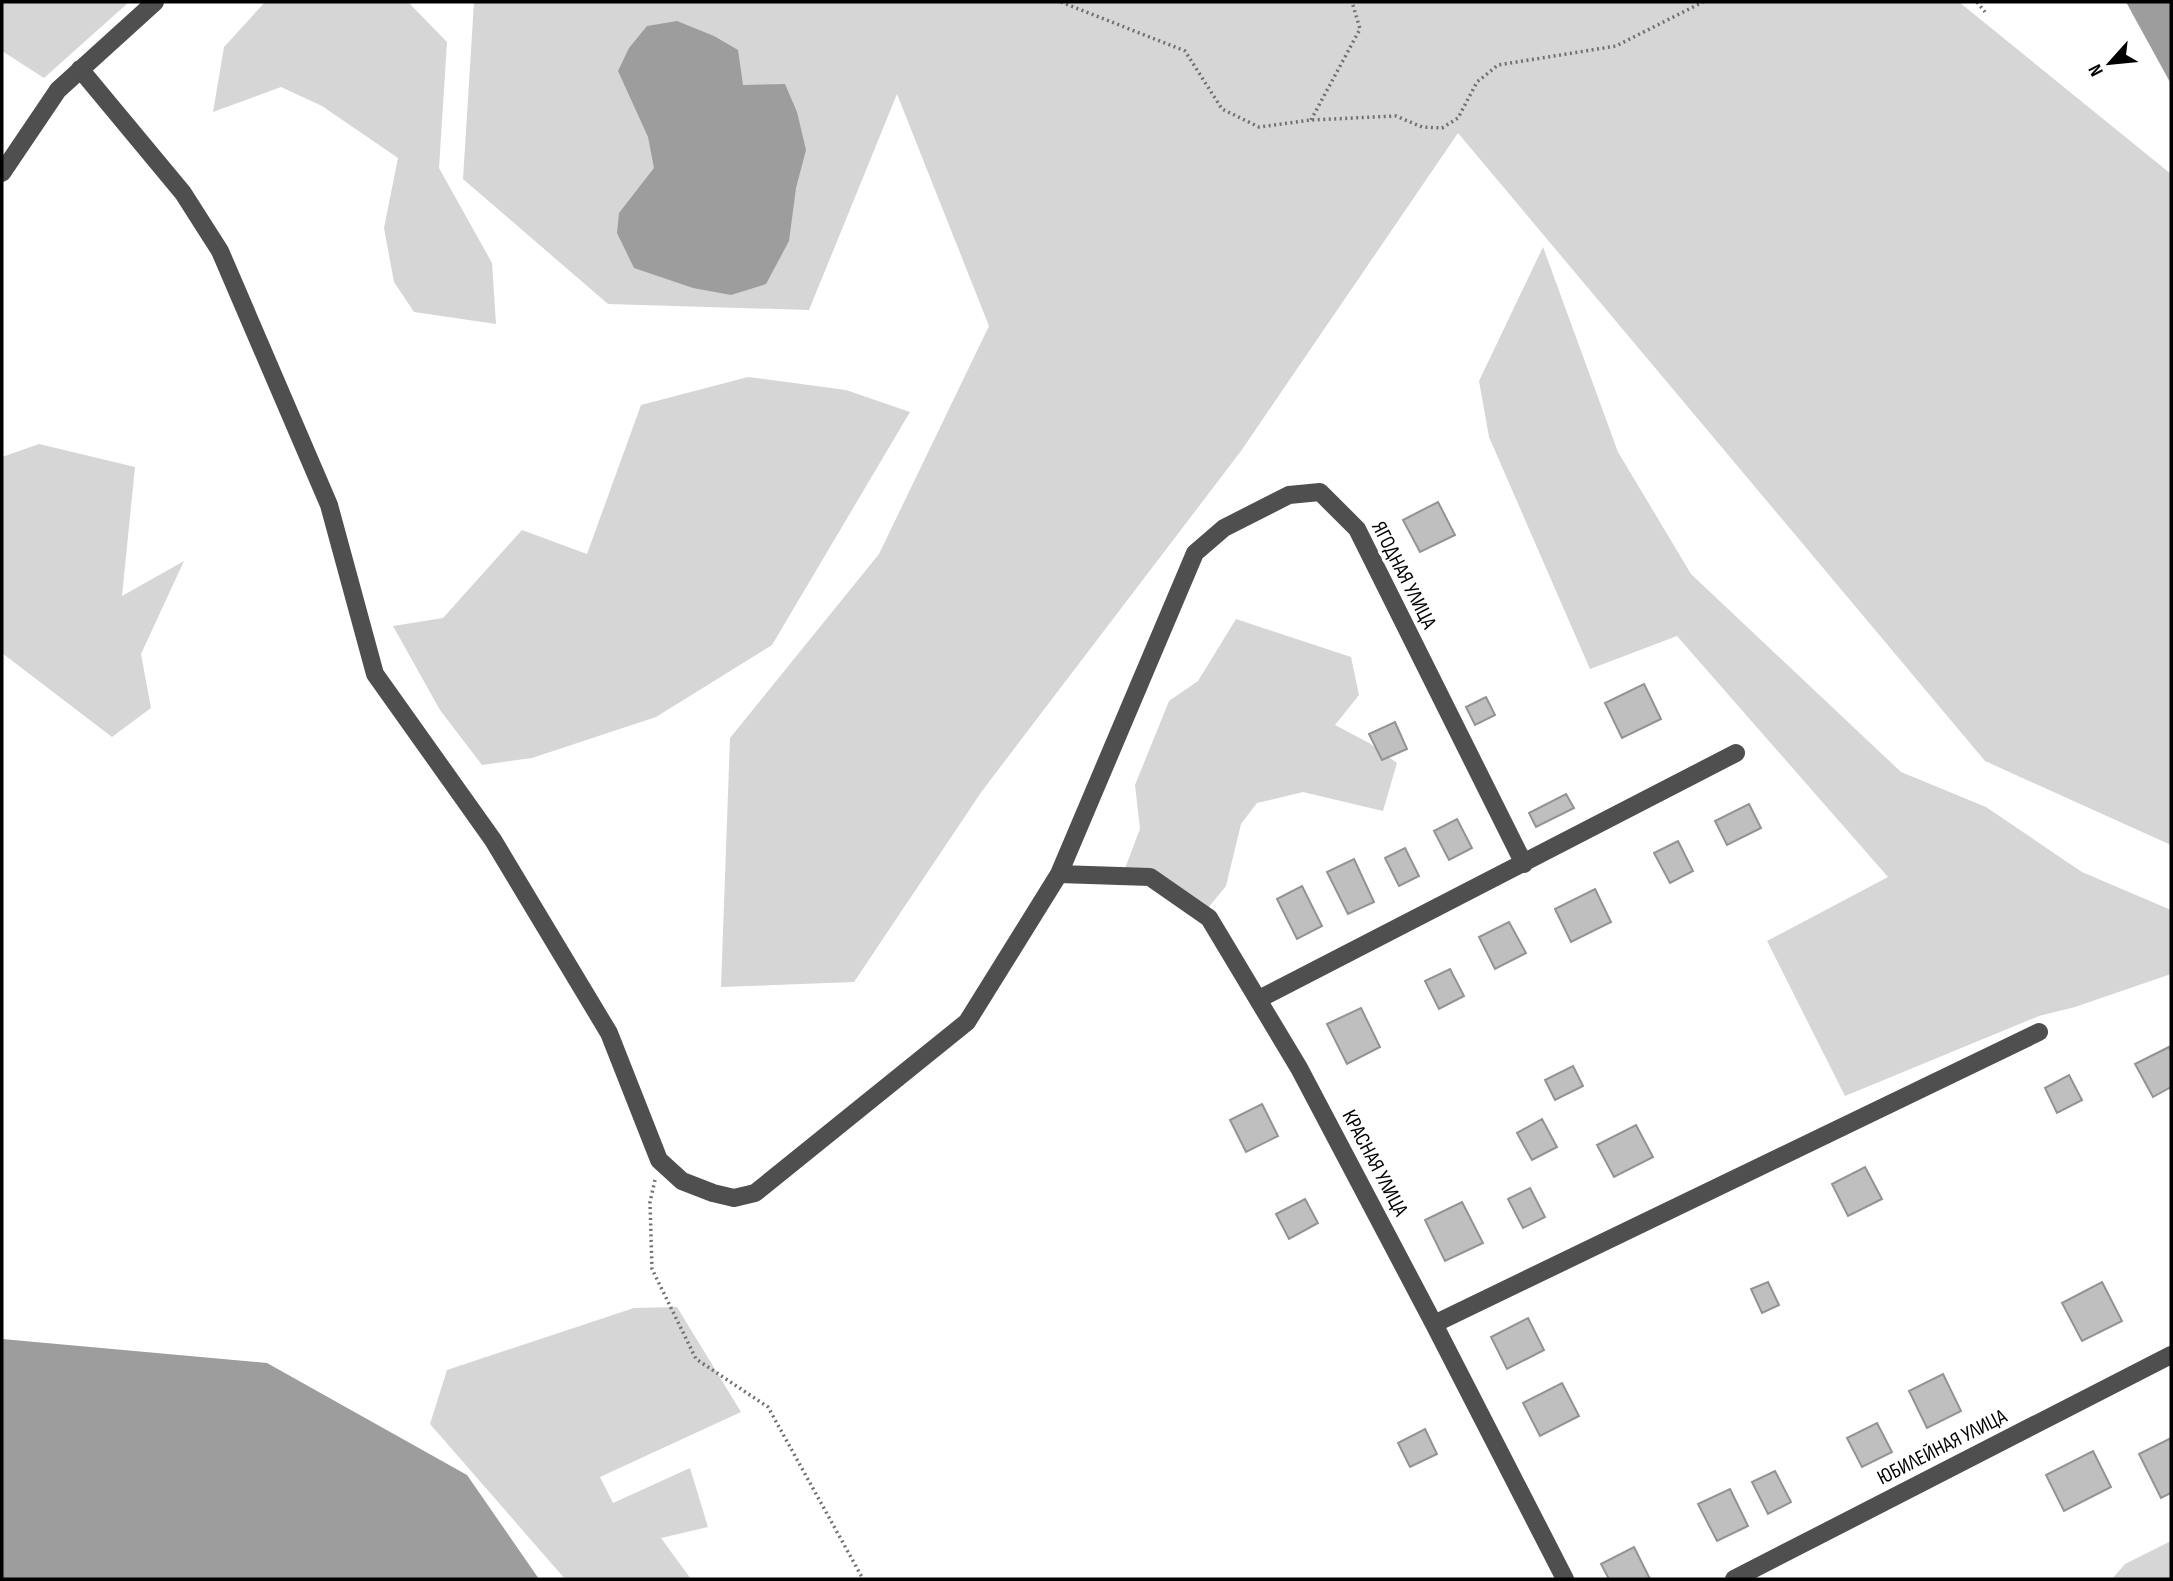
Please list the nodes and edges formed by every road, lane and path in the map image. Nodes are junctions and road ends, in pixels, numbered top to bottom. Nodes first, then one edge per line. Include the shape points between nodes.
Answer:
1 (155, 2) edge
2 (1061, 2) edge
3 (1352, 2) edge
4 (1703, 2) edge
5 (1977, 2) edge
6 (1984, 12) dead end
7 (80, 69) junction
8 (1311, 120) junction
9 (2, 173) edge
10 (1736, 752) dead end
11 (1524, 863) junction
12 (1059, 874) junction
13 (1259, 999) junction
14 (2039, 1032) dead end
15 (659, 1160) junction
16 (1434, 1324) junction
17 (2171, 1354) edge
18 (863, 1579) edge
19 (1565, 1579) edge
20 (1734, 1579) edge

1 - 7 street
2 - 8 path via 1185,51 1222,109 1259,127
3 - 8 path via 1360,29
4 - 8 path via 1616,46 1498,65 1477,82 1458,118 1442,128 1422,127 1396,116
5 - 6 path
7 - 9 street via 58,90
7 - 15 street via 183,193 220,251 329,505 375,674 493,840 609,1034
10 - 11 street
11 - 12 street, ЯГОДНАЯ УЛИЦА via 1357,529 1320,492 1289,495 1224,528 1195,553
11 - 13 street
12 - 13 street, КРАСНАЯ УЛИЦА via 1150,877 1209,918
12 - 15 street via 967,1022 755,1193 734,1198 713,1193 682,1181
13 - 16 street, КРАСНАЯ УЛИЦА
14 - 16 street
15 - 18 path via 650,1202 652,1269 696,1359 768,1407
16 - 19 street, КРАСНАЯ УЛИЦА
17 - 20 street, ЮБИЛЕЙНАЯ УЛИЦА

